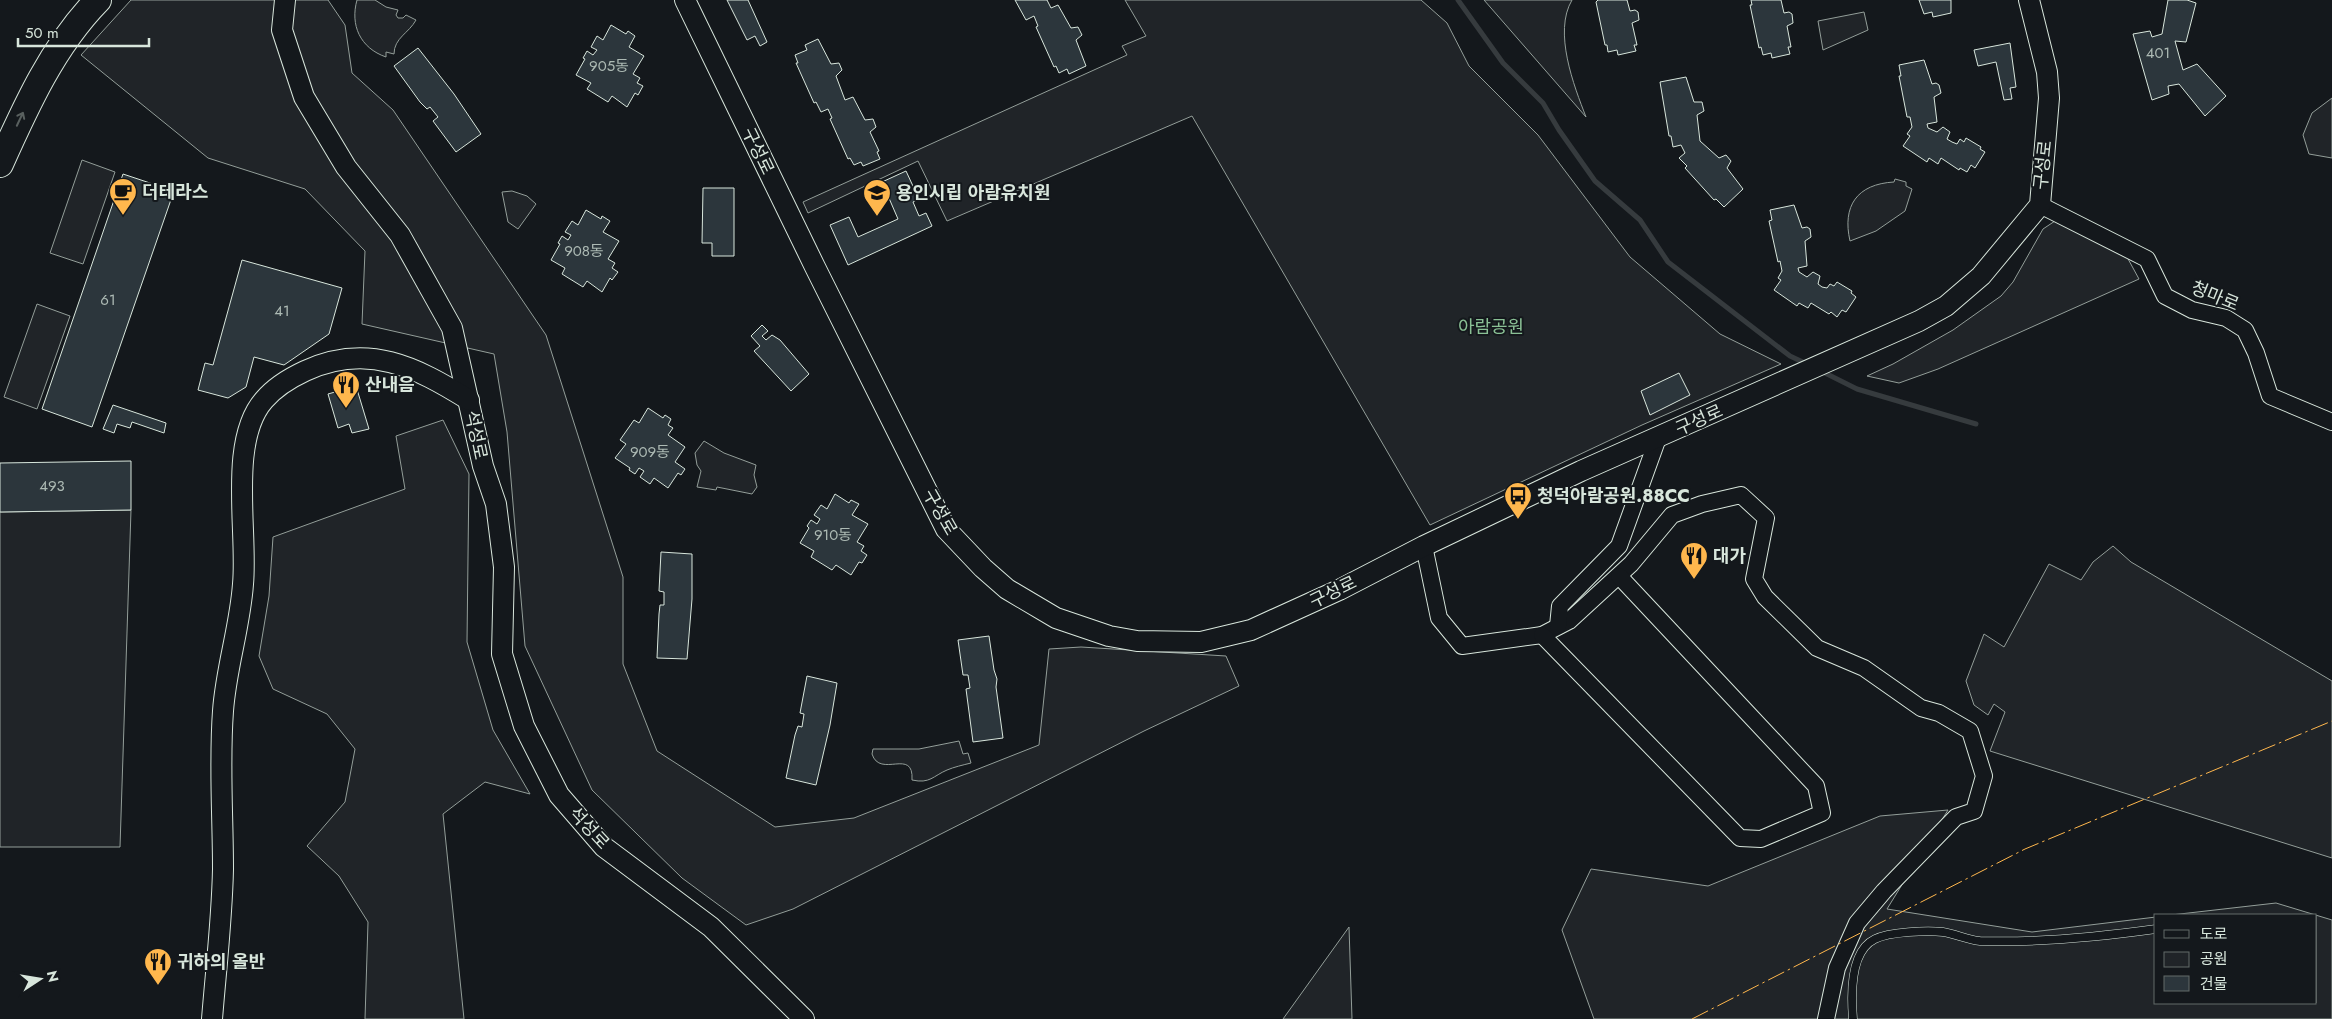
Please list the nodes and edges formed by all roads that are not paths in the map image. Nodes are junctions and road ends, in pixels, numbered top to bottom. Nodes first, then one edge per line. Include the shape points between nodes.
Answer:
1 (98, 0) edge
2 (285, 0) edge
3 (685, 0) edge
4 (2030, 0) edge
5 (0, 164) edge
6 (2040, 205) junction
7 (469, 400) junction
8 (2332, 422) edge
9 (1658, 438) junction
10 (1424, 546) junction
11 (1619, 576) junction
12 (1558, 626) junction
13 (1542, 635) junction
14 (2154, 929) edge
15 (212, 1019) edge
16 (804, 1019) edge
17 (1826, 1019) edge
18 (1853, 1019) edge

5 -> 1 highway via 53,57
2 - 7 street via 282,30 304,97 346,167 400,235 452,328
3 - 10 street, 구성로 via 946,529 1007,588 1056,618 1109,636 1137,642 1201,642 1251,630 1294,612
4 - 6 street, 구성로 via 2045,63 2049,98
6 - 8 street, 청마로 via 2147,259 2165,296 2192,310 2226,318 2245,330 2270,396
6 - 9 street, 구성로 via 1981,276 1946,306 1919,322
7 - 15 street, 석성로 via 431,376 406,365 356,357 334,360 296,375 263,400 254,416 245,443 242,468 243,586 223,709 220,794 223,870
7 - 16 street, 석성로 via 483,466 496,504 503,558 502,654 524,726 559,795 604,847 711,927
9 - 10 street, 구성로
9 - 12 street via 1619,546 1560,606
10 - 13 street via 1439,618 1462,646
11 - 12 street via 1569,621
11 - 13 street via 1816,786 1822,812 1761,838 1740,838
11 - 17 street via 1672,515 1741,495 1766,518 1754,579 1765,597 1817,648 1864,668 1921,708 1939,713 1970,731 1984,776 1974,810 1956,818 1857,923 1837,968
12 - 13 street
14 - 18 lane via 2060,939 1979,941 1942,932 1892,934 1874,939 1862,949 1852,980

